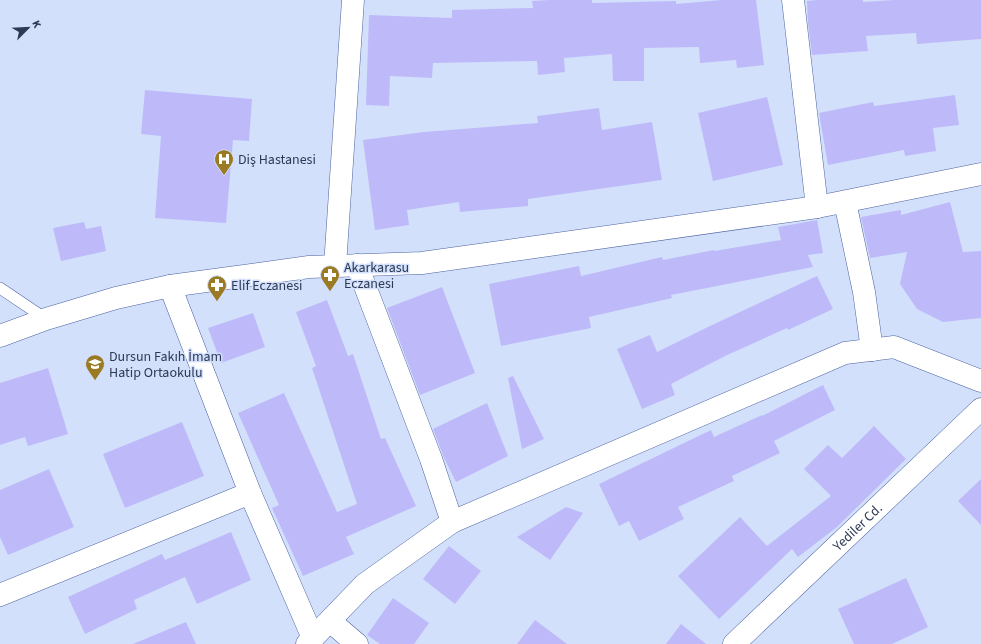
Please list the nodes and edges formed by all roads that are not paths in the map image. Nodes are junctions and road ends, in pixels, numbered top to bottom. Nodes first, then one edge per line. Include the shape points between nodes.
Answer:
1 (354, 0) edge
2 (793, 0) edge
3 (981, 174) edge
4 (845, 202) junction
5 (817, 208) junction
6 (357, 265) junction
7 (335, 266) junction
8 (170, 286) junction
9 (0, 288) edge
10 (46, 319) junction
11 (0, 336) edge
12 (872, 350) junction
13 (981, 382) edge
14 (981, 409) edge
15 (250, 494) junction
16 (452, 522) junction
17 (0, 595) edge
18 (330, 621) junction
19 (310, 641) edge
20 (357, 644) edge
21 (734, 644) edge

1 - 7 street
2 - 5 street
3 - 4 street
4 - 5 street
4 - 12 street via 864,292
5 - 6 street via 422,263
6 - 7 street
6 - 16 street via 431,459
7 - 8 street via 310,267
8 - 10 street via 116,298
8 - 15 street
9 - 10 lane
10 - 11 street
12 - 13 street via 894,347
12 - 16 street via 845,352
14 - 21 street, Yediler Cd.
15 - 17 street
15 - 19 street
16 - 18 street via 365,584
18 - 19 street
18 - 20 street

